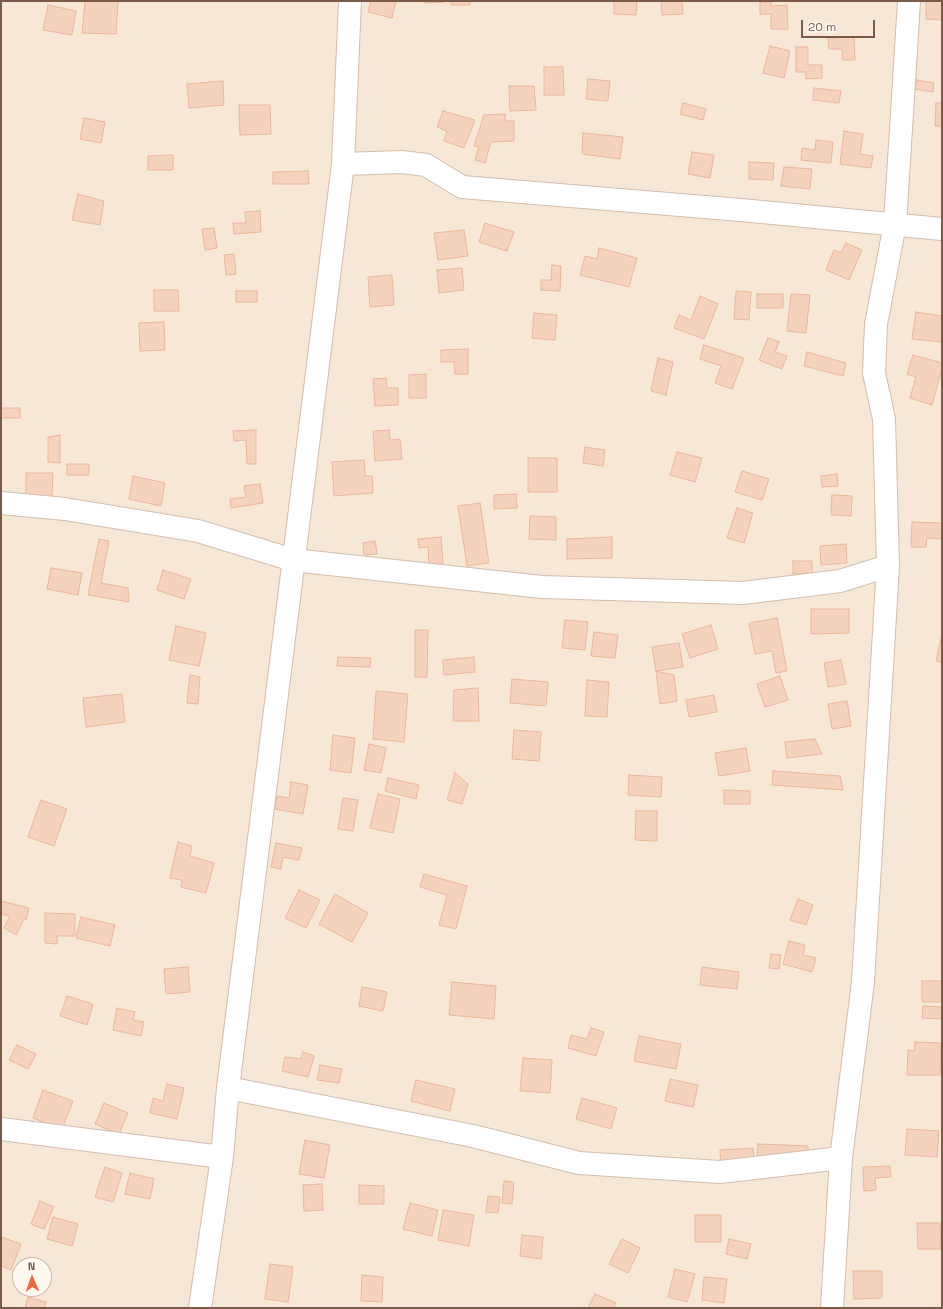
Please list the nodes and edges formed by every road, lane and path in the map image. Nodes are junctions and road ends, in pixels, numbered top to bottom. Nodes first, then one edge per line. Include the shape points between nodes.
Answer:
1 (350, 1) edge
2 (909, 1) edge
3 (343, 164) junction
4 (895, 224) junction
5 (942, 229) edge
6 (1, 503) edge
7 (293, 560) junction
8 (888, 566) junction
9 (228, 1088) junction
10 (1, 1128) edge
11 (222, 1158) junction
12 (841, 1158) junction
13 (200, 1308) edge
14 (832, 1308) edge

1 - 3 street
2 - 4 street
3 - 4 street via 402,162 426,165 462,187
3 - 7 street
4 - 5 street
4 - 8 street via 876,324 874,374 884,419
6 - 7 street via 65,509 198,531
7 - 8 street via 542,586 743,593 840,581
7 - 9 street
8 - 12 street via 863,982
9 - 11 street
9 - 12 street via 473,1136 580,1163 720,1172
10 - 11 street
11 - 13 street
12 - 14 street

